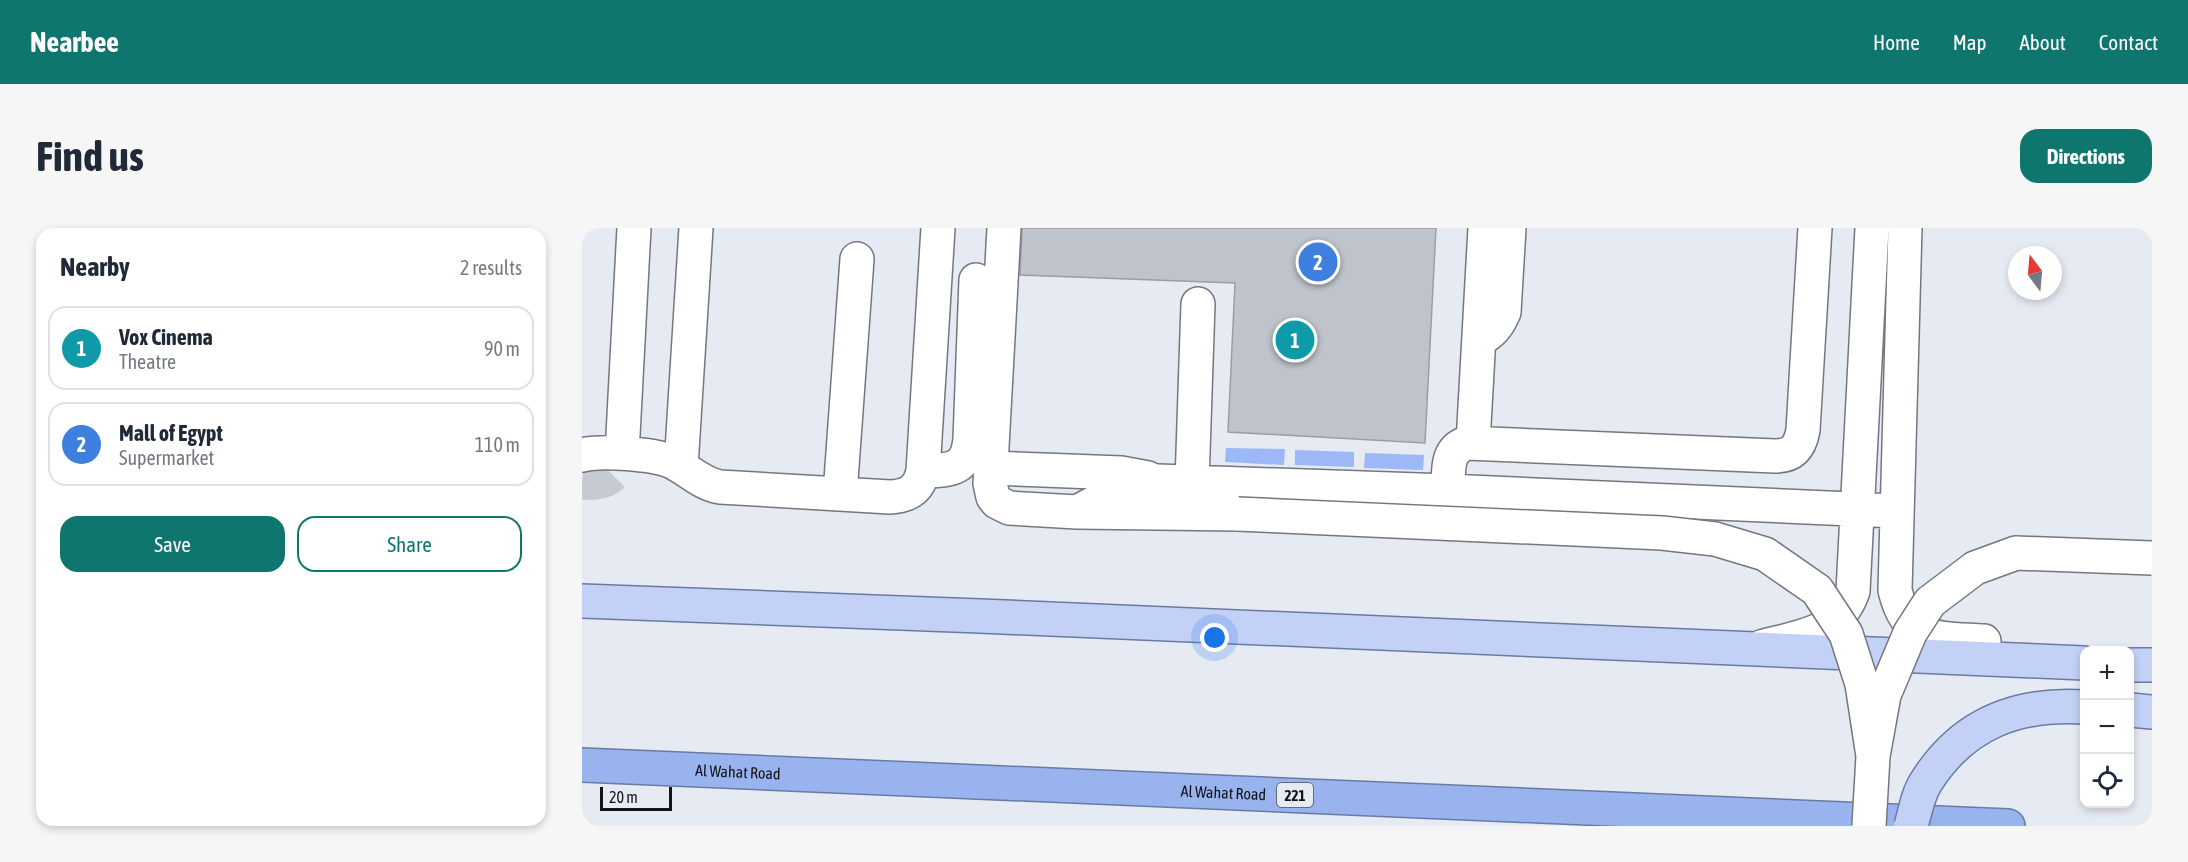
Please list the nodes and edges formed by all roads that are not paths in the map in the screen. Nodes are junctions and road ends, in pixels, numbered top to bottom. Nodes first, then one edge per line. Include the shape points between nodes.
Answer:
1 (634, 228) edge
2 (696, 228) edge
3 (938, 228) edge
4 (1004, 228) edge
5 (1485, 228) edge
6 (1509, 228) edge
7 (1815, 228) edge
8 (1872, 228) edge
9 (1905, 228) edge
10 (858, 260) dead end
11 (988, 283) junction
12 (1198, 304) dead end
13 (1479, 340) junction
14 (623, 435) tunnel mouth
15 (1482, 443) junction
16 (582, 455) edge
17 (681, 467) junction
18 (991, 468) junction
19 (923, 471) junction
20 (1158, 481) junction
21 (1192, 482) junction
22 (1448, 491) junction
23 (1487, 493) junction
24 (840, 494) junction
25 (1856, 509) junction
26 (1896, 511) junction
27 (1077, 512) junction
28 (2152, 558) edge
29 (582, 601) edge
30 (1754, 648) junction
31 (2077, 663) edge
32 (2134, 665) edge
33 (2152, 665) edge
34 (2080, 707) edge
35 (2134, 710) edge
36 (2152, 712) edge
37 (1873, 756) junction
38 (582, 765) edge
39 (1869, 826) edge
40 (1911, 826) edge
41 (2008, 826) edge

1 - 14 lane
2 - 17 lane
3 - 19 lane
4 - 11 lane
5 - 13 lane
6 - 13 lane via 1504,312 1491,333
7 - 15 lane via 1803,430 1792,453 1775,456
8 - 25 lane
9 - 26 lane
10 - 24 lane
11 - 18 lane
11 - 19 lane via 968,454 951,469
12 - 21 lane
13 - 15 lane
15 - 22 lane via 1460,445 1451,454
15 - 23 lane
16 - 17 lane via 601,452 657,458
17 - 24 lane via 713,485
18 - 20 lane via 1121,473
18 - 27 lane via 993,497 1003,506
19 - 24 lane via 917,487 909,494
20 - 21 lane
20 - 27 lane via 1115,492
21 - 22 lane
22 - 23 lane
23 - 25 lane
25 - 26 lane
25 - 30 lane via 1852,591 1841,615 1820,631
26 - 31 lane via 1895,590 1899,608 1909,624 1924,634 1941,638 2044,650
27 - 37 lane, bridge via 1238,514 1662,533 1715,539 1765,554 1817,590 1846,634 1862,684
28 - 37 lane, bridge via 2016,553 1975,567 1930,602 1910,633 1884,695
29 - 30 main road
30 - 31 main road
32 - 33 main road
34 - 40 main road, bridge via 2024,710 1991,721 1955,744 1924,783
35 - 36 main road
37 - 39 lane, bridge
38 - 41 highway, Al Wahat Road / 221

